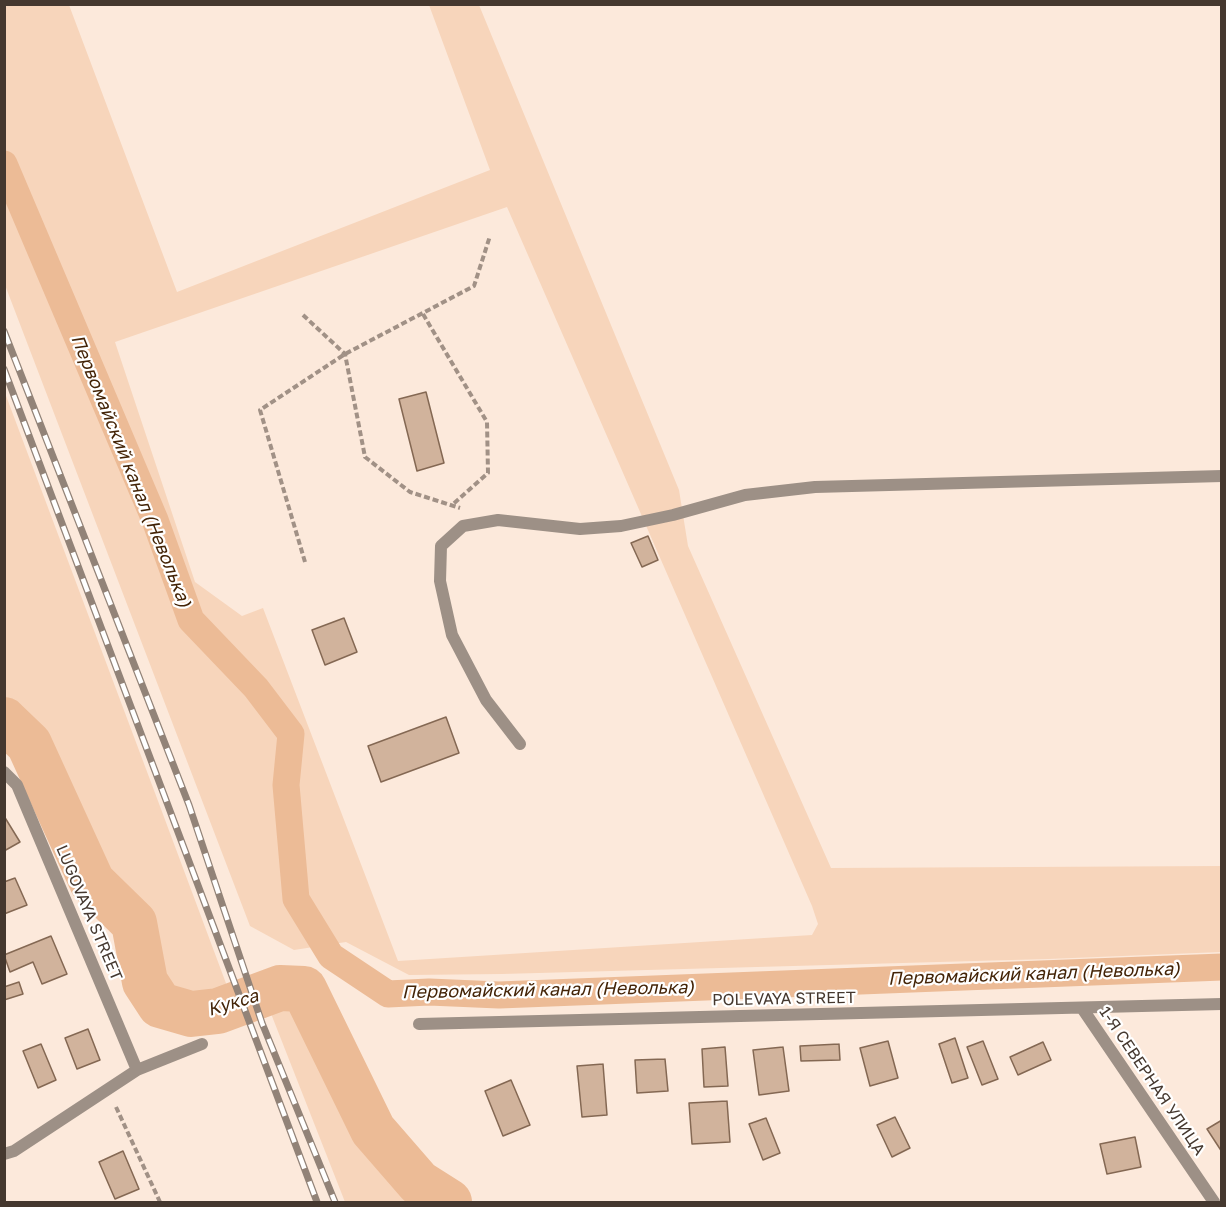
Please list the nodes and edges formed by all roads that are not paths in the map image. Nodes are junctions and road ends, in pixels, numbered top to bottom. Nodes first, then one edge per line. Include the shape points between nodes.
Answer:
1 (1221, 476) edge
2 (520, 744) dead end
3 (4, 772) edge
4 (1221, 1004) edge
5 (1082, 1008) junction
6 (419, 1024) dead end
7 (202, 1044) dead end
8 (137, 1070) junction
9 (4, 1154) edge
10 (1214, 1203) edge

1 - 2 street via 815,487 744,495 621,526 580,530 498,520 463,526 441,546 440,581 452,635 486,700
3 - 8 street, LUGOVAYA STREET via 17,785
4 - 5 street, POLEVAYA STREET
5 - 6 street, POLEVAYA STREET
5 - 10 street, 1-Я СЕВЕРНАЯ УЛИЦА
7 - 8 street
8 - 9 street

